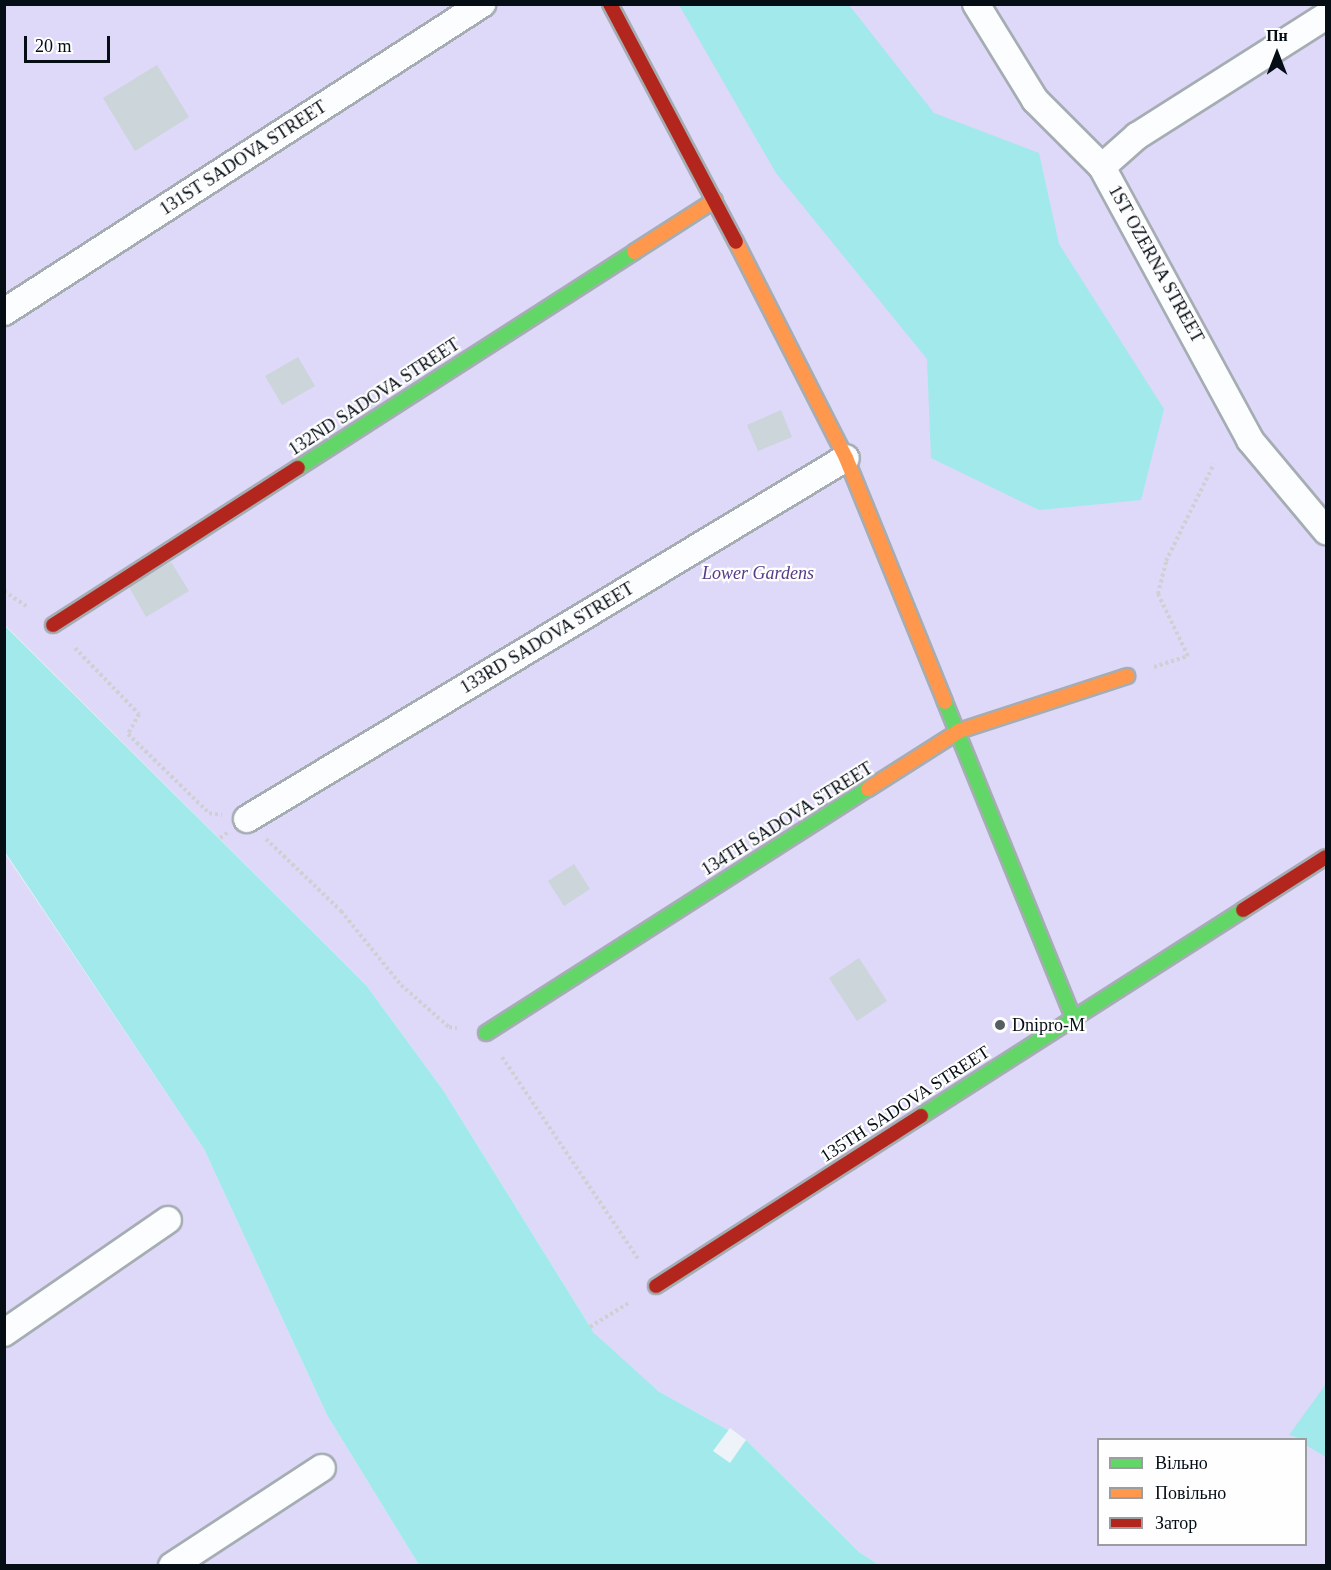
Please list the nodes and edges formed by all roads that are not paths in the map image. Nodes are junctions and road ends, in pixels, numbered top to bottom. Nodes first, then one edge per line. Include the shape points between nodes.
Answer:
1 (482, 4) edge
2 (610, 4) edge
3 (976, 4) edge
4 (1326, 16) edge
5 (1102, 167) junction
6 (715, 200) junction
7 (4, 312) edge
8 (846, 458) junction
9 (1326, 531) edge
10 (53, 625) dead end
11 (1126, 676) road end
12 (959, 731) junction
13 (247, 819) dead end
14 (1326, 857) edge
15 (1072, 1018) junction
16 (486, 1033) road end
17 (168, 1220) dead end
18 (656, 1286) road end
19 (4, 1333) edge
20 (322, 1468) dead end
21 (172, 1566) edge

1 - 7 street, 131ST SADOVA STREET
2 - 6 street
3 - 5 street, 1ST OZERNA STREET via 1035,100
4 - 5 street via 1137,136
5 - 9 street, 1ST OZERNA STREET via 1250,440
6 - 8 street
6 - 10 street, 132ND SADOVA STREET
8 - 12 street
8 - 13 street, 133RD SADOVA STREET
11 - 12 street, 134TH SADOVA STREET
12 - 15 street
12 - 16 street, 134TH SADOVA STREET
14 - 15 street, 135TH SADOVA STREET
15 - 18 street, 135TH SADOVA STREET
17 - 19 street
20 - 21 street

